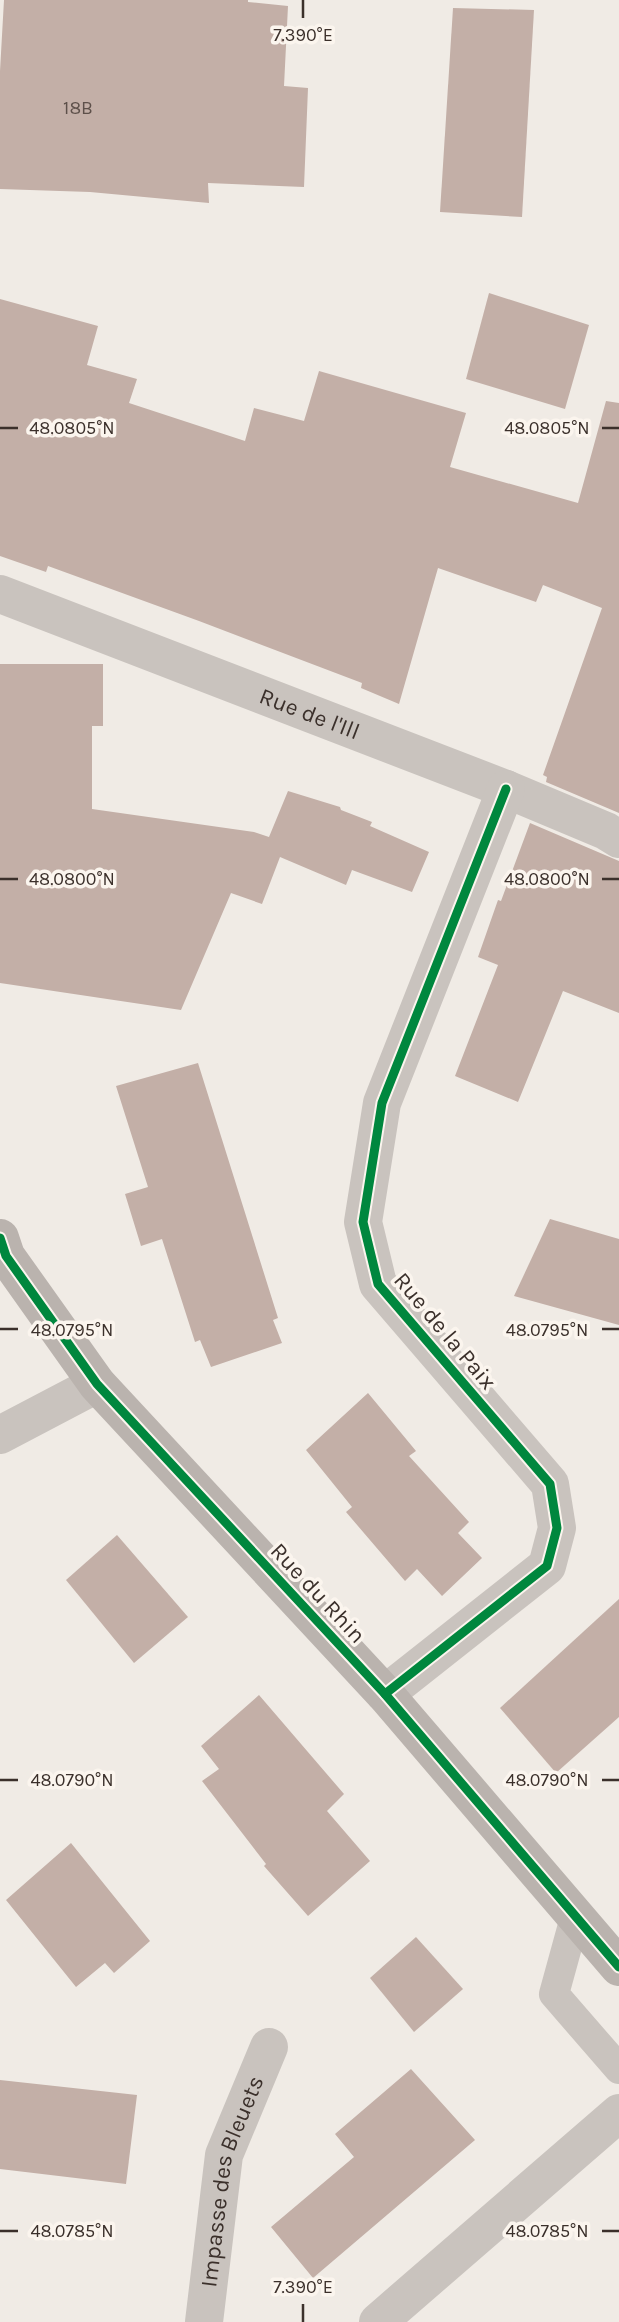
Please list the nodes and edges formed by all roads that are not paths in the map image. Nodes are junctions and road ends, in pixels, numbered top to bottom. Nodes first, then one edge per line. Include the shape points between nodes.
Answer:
1 (0, 594) edge
2 (506, 789) junction
3 (619, 839) edge
4 (2, 1253) edge
5 (97, 1384) junction
6 (0, 1435) edge
7 (385, 1693) junction
8 (576, 1914) junction
9 (619, 1967) edge
10 (270, 2047) dead end
11 (619, 2069) edge
12 (619, 2113) edge
13 (204, 2322) edge
14 (378, 2322) edge

1 - 2 street, Rue de l'Ill
2 - 3 street, Rue de l'Ill
2 - 7 street, Rue de la Paix via 382,1103 363,1222 378,1284 550,1485 558,1528 547,1566
4 - 5 street, Rue du Rhin
5 - 6 street
5 - 7 street, Rue du Rhin
7 - 8 street, Rue du Rhin
8 - 9 street, Rue du Rhin
8 - 11 lane via 554,1994
10 - 13 street, Impasse des Bleuets via 224,2155
12 - 14 street

